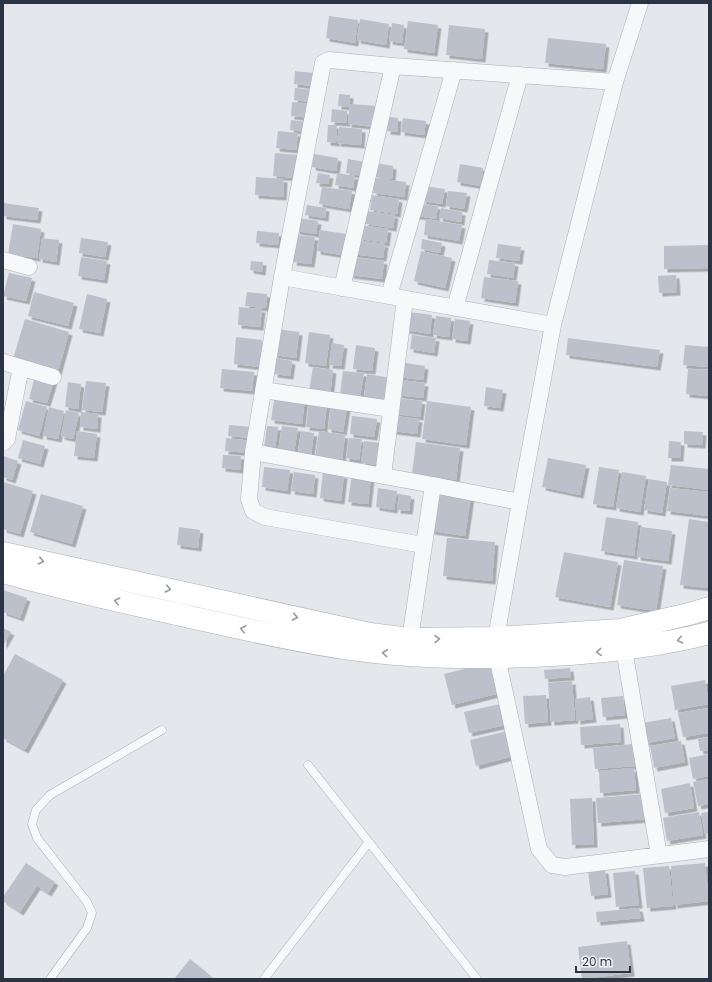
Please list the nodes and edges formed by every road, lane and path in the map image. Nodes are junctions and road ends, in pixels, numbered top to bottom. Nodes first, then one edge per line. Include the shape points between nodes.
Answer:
1 (640, 3) edge
2 (393, 66) junction
3 (454, 70) junction
4 (520, 75) junction
5 (615, 82) junction
6 (3, 260) edge
7 (29, 268) dead end
8 (282, 277) junction
9 (342, 288) junction
10 (389, 296) junction
11 (405, 299) junction
12 (455, 308) junction
13 (553, 325) junction
14 (3, 362) edge
15 (22, 368) junction
16 (53, 377) dead end
17 (263, 390) junction
18 (391, 409) junction
19 (3, 443) edge
20 (253, 452) junction
21 (382, 476) junction
22 (433, 485) junction
23 (520, 502) junction
24 (423, 546) junction
25 (3, 553) edge
26 (3, 572) edge
27 (706, 609) edge
28 (709, 635) edge
29 (410, 639) junction
30 (497, 648) junction
31 (624, 649) junction
32 (162, 730) dead end
33 (308, 765) dead end
34 (369, 842) junction
35 (709, 849) edge
36 (659, 855) junction
37 (50, 979) edge
38 (264, 979) edge
39 (477, 979) edge

1 - 5 street
2 - 3 street
2 - 8 street via 329,60 323,63
2 - 9 street
3 - 4 street
3 - 10 street
4 - 5 street
4 - 12 street
5 - 13 street
6 - 7 street
8 - 9 street
8 - 17 street
9 - 10 street
10 - 11 street
11 - 12 street
11 - 18 street
12 - 13 street
13 - 23 street
14 - 15 street
15 - 16 street
15 - 19 street via 7,439
17 - 18 street
17 - 20 street
18 - 21 street
20 - 21 street
20 - 24 street via 249,499 253,511 265,516
21 - 22 street
22 - 23 street
22 - 24 street
23 - 30 street
24 - 29 street
25 -> 29 main road via 370,634
30 -> 26 main road via 449,657 344,648 293,640 130,604
27 - 28 street
27 - 30 main road via 620,630
28 -> 31 main road
29 -> 30 main road
31 -> 30 main road via 534,656
30 - 36 street via 539,849 552,865 565,867
31 - 36 street
32 - 37 lane via 50,795 36,810 32,824 37,838 87,902 92,913 87,928
33 - 34 lane
34 - 38 lane
34 - 39 lane
35 - 36 street

